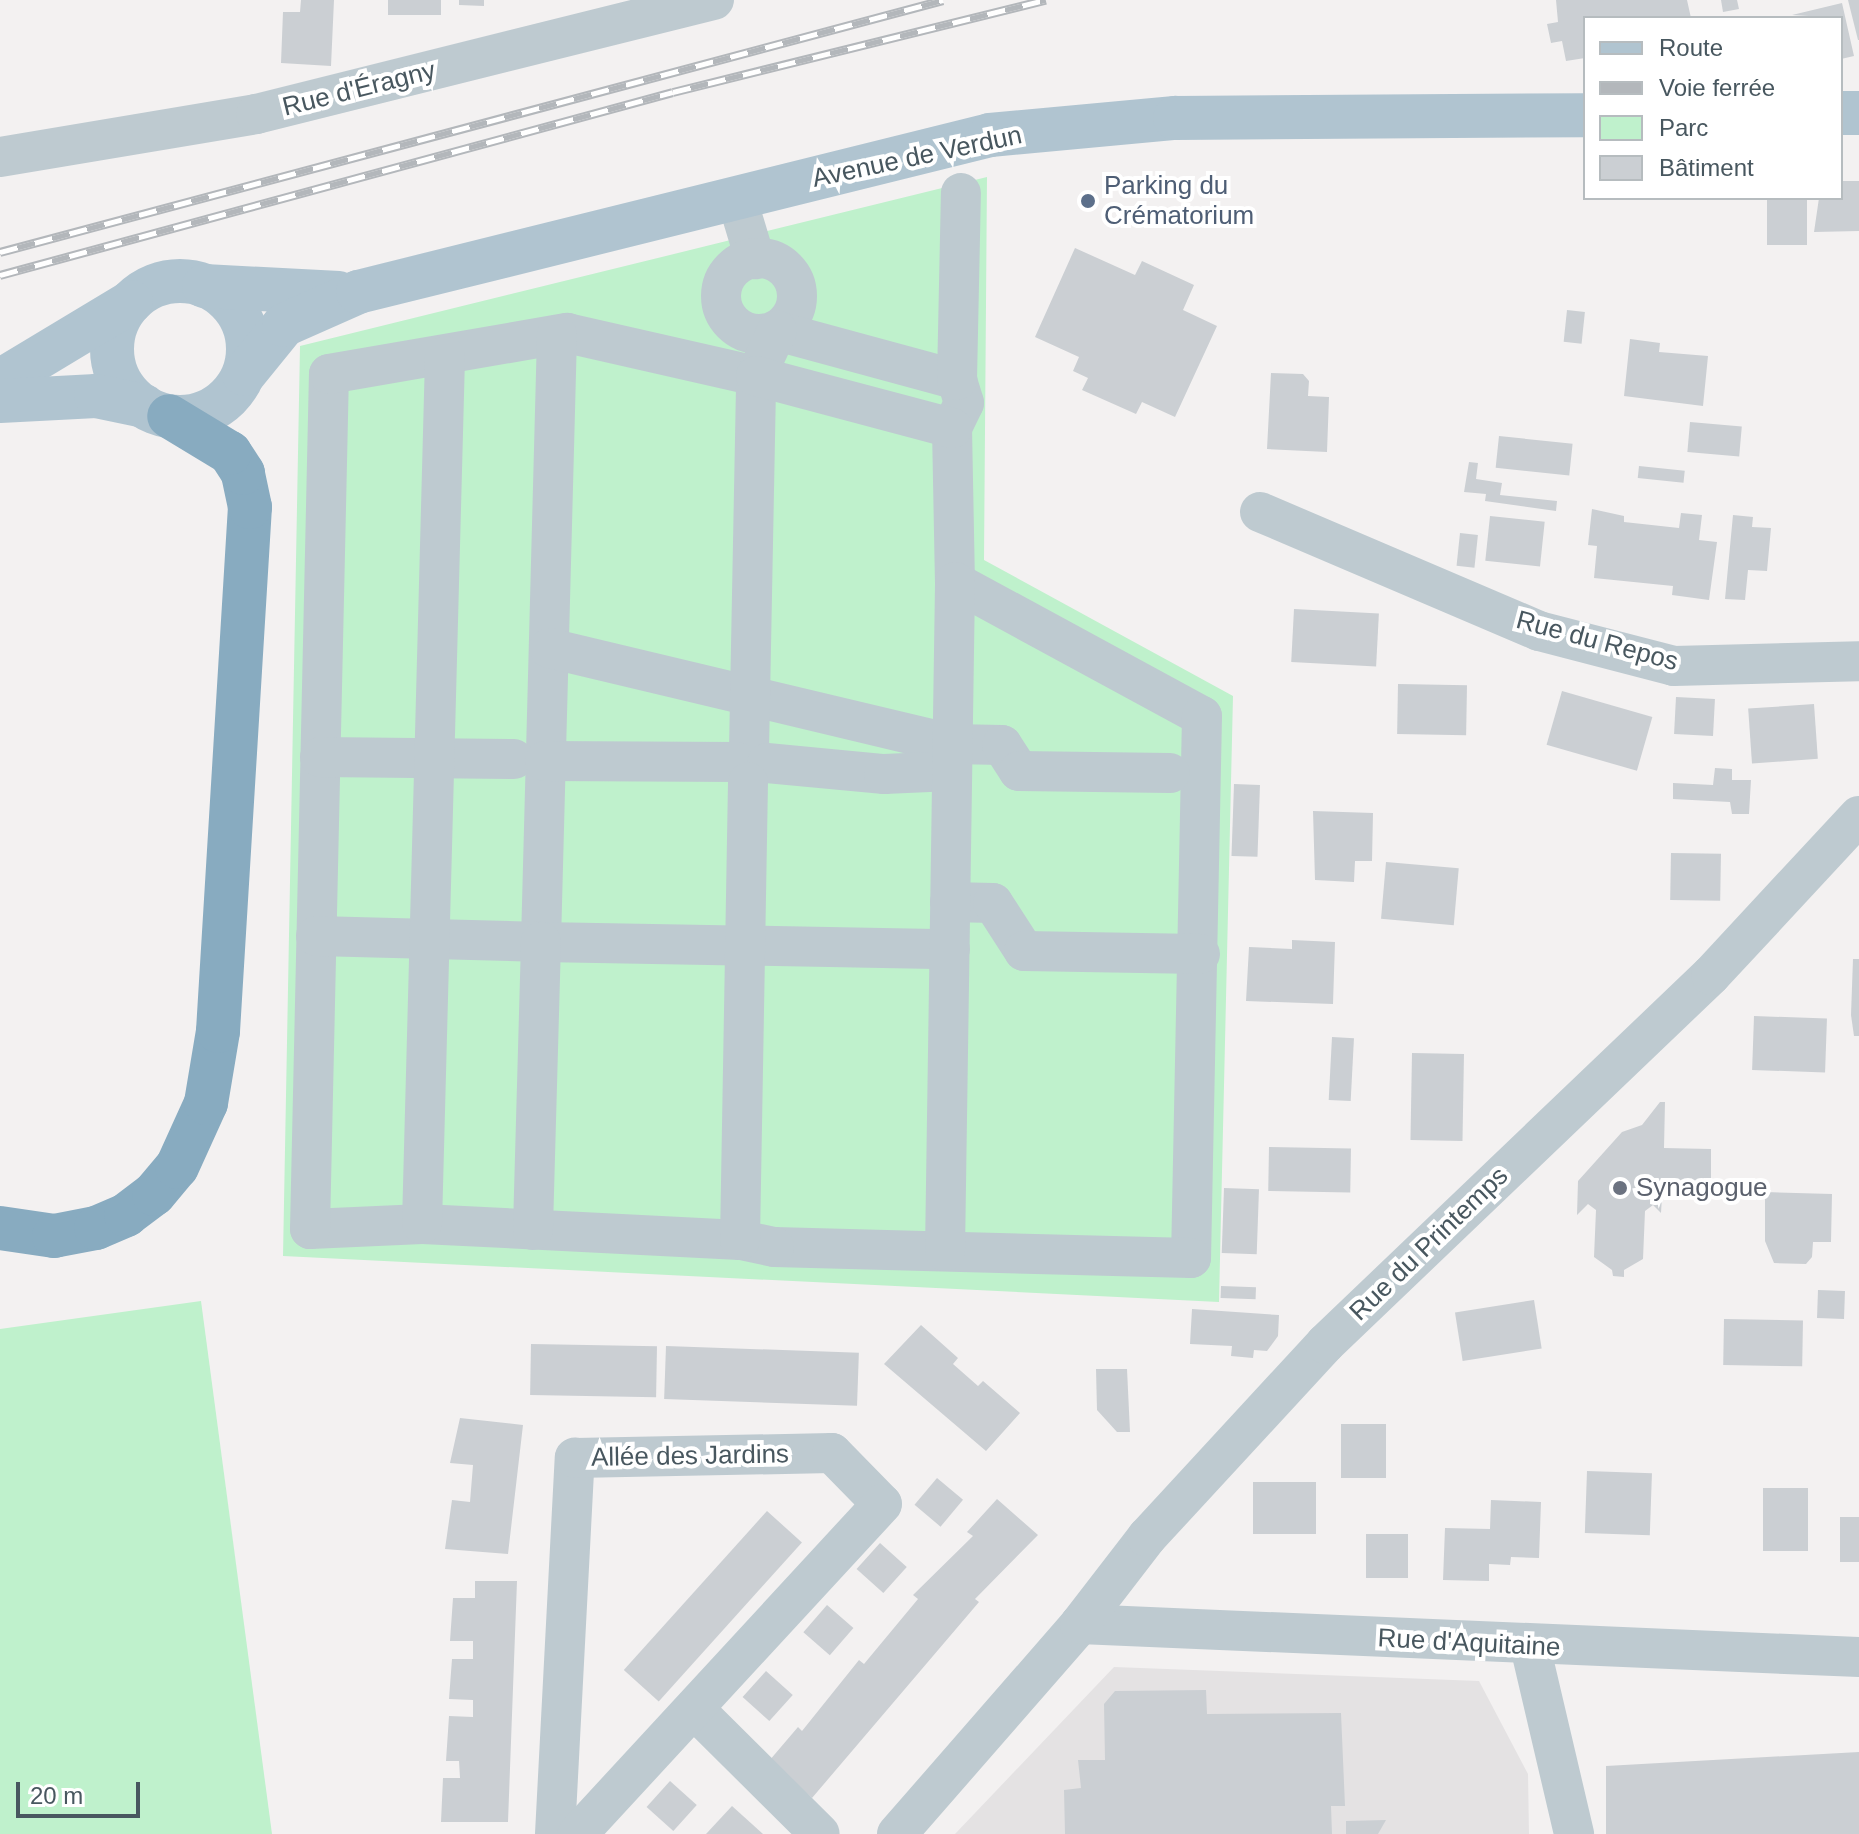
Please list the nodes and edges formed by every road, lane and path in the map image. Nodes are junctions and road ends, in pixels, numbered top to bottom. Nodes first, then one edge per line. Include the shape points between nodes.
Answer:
1 (714, 0) edge
2 (1583, 115) edge
3 (0, 157) edge
4 (961, 193) dead end
5 (737, 199) junction
6 (755, 259) junction
7 (204, 286) junction
8 (358, 292) junction
9 (131, 302) junction
10 (777, 331) junction
11 (557, 335) junction
12 (445, 356) junction
13 (244, 374) junction
14 (756, 376) junction
15 (957, 380) junction
16 (0, 381) edge
17 (0, 401) edge
18 (156, 411) junction
19 (952, 428) junction
20 (1260, 512) dead end
21 (955, 582) junction
22 (549, 648) junction
23 (1859, 661) edge
24 (749, 695) junction
25 (320, 757) junction
26 (952, 757) junction
27 (435, 758) junction
28 (530, 760) junction
29 (750, 765) junction
30 (1170, 773) dead end
31 (1859, 816) edge
32 (950, 902) junction
33 (316, 936) junction
34 (430, 939) junction
35 (541, 942) junction
36 (745, 946) junction
37 (950, 949) junction
38 (1200, 954) junction
39 (422, 1224) junction
40 (0, 1228) edge
41 (533, 1230) junction
42 (740, 1240) junction
43 (945, 1251) junction
44 (1080, 1624) junction
45 (1530, 1646) junction
46 (1859, 1657) edge
47 (694, 1709) junction
48 (555, 1834) edge
49 (577, 1834) edge
50 (820, 1834) edge
51 (897, 1834) edge
52 (1574, 1834) edge

1 - 3 street, Rue d'Éragny via 256,114
2 - 5 main road, Avenue de Verdun via 1175,118 990,135
4 - 15 street
5 - 6 street
5 - 8 main road, Avenue de Verdun
6 - 10 street via 770,258 794,277 797,308
6 - 10 street via 740,261 720,284 723,315 747,334
7 - 8 main road, Avenue de Verdun via 282,294
7 - 9 main road via 165,283
7 - 13 main road via 227,300 242,322 248,348
8 - 13 main road, Avenue de Verdun via 284,325
9 - 16 main road
9 - 18 main road via 117,324 112,351 124,388
10 - 14 street
10 - 15 street
11 - 12 street
11 - 14 street
11 - 22 street
12 - 25 street via 329,374
12 - 27 street
13 - 18 main road via 229,397 208,412
14 - 19 street
14 - 24 street
15 - 19 street via 964,403
17 - 18 main road via 96,396
18 - 40 highway via 230,453 243,473 250,507 218,1031 206,1103 177,1167 126,1215 96,1228 54,1236
19 - 21 street
20 - 23 street, Rue du Repos via 1539,631 1674,666
21 - 26 street
21 - 38 street via 1202,716
22 - 24 street
22 - 28 street
24 - 26 street
24 - 29 street
25 - 27 street
25 - 33 street
26 - 29 street via 884,774
26 - 30 street via 1002,745 1019,771
26 - 32 street
27 - 28 street
27 - 34 street
28 - 29 street
28 - 35 street
29 - 36 street
31 - 44 street, Rue du Printemps via 1711,975 1325,1344 1147,1537
32 - 37 street
32 - 38 street via 993,903 1024,951
33 - 34 street
33 - 39 street via 310,1229
34 - 35 street
34 - 39 street
35 - 36 street
35 - 41 street
36 - 37 street
36 - 42 street
37 - 43 street
38 - 43 street via 1191,1258
39 - 41 street
41 - 42 street
42 - 43 street via 774,1247
44 - 45 street, Rue d'Aquitaine
44 - 51 street, Rue du Printemps
45 - 46 street, Rue d'Aquitaine
45 - 52 street
47 - 48 street, Allée des Jardins via 882,1504 832,1453 575,1458
47 - 49 street, Allée des Jardins
47 - 50 street

